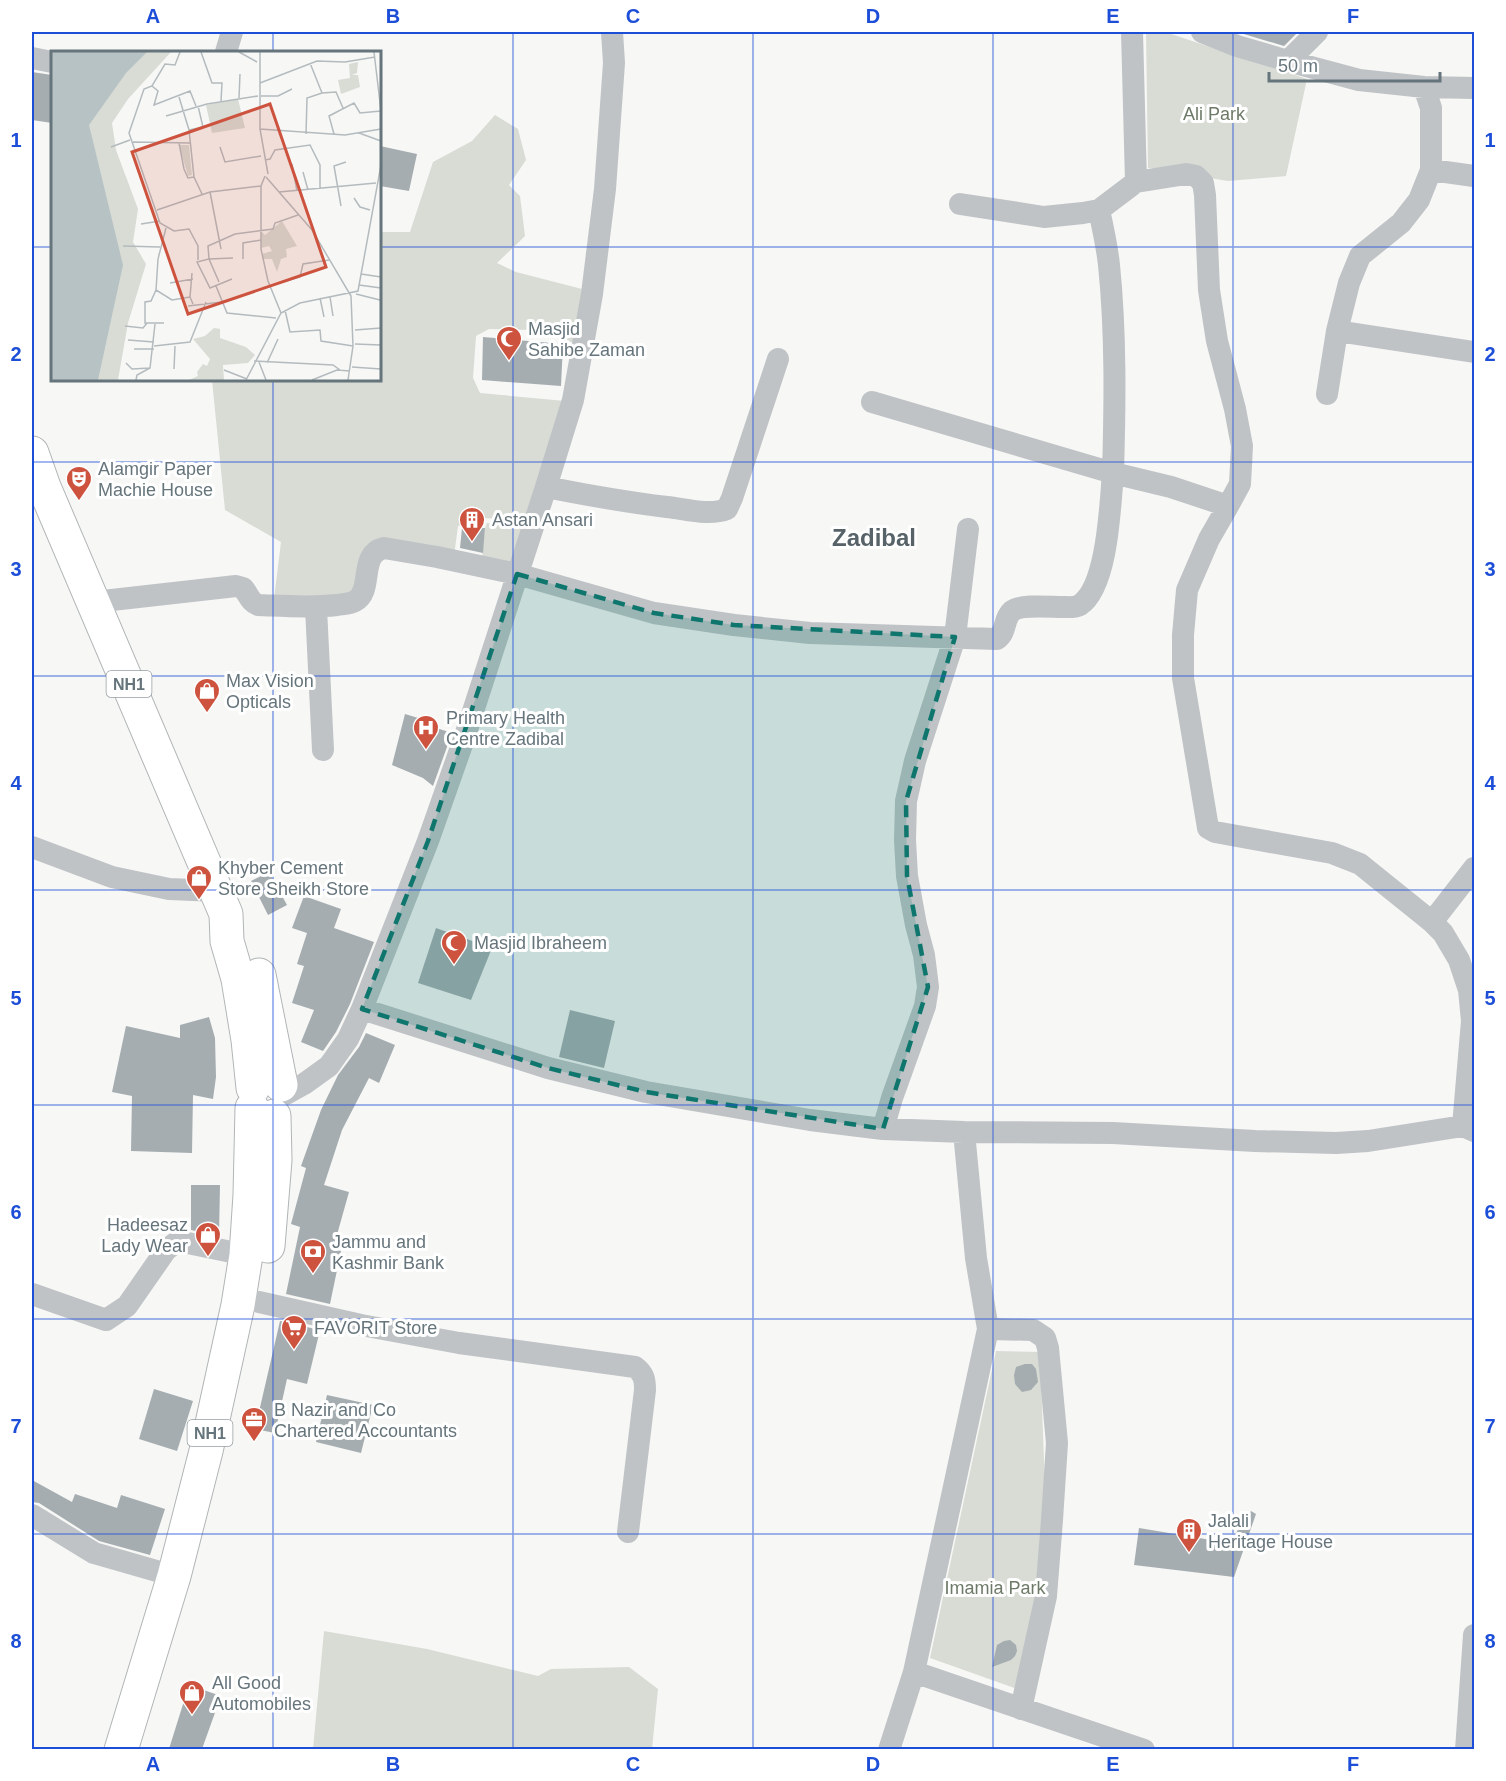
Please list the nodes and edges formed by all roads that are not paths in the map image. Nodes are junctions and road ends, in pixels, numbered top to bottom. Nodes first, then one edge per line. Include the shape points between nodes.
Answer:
1 (232, 32) edge
2 (612, 32) edge
3 (1131, 32) edge
4 (1202, 32) edge
5 (1317, 32) edge
6 (226, 51) edge
7 (32, 58) edge
8 (1288, 61) junction
9 (51, 62) edge
10 (1424, 87) junction
11 (1474, 88) edge
12 (1431, 170) junction
13 (1474, 176) edge
14 (1136, 182) junction
15 (960, 204) dead end
16 (1099, 210) junction
17 (1337, 331) junction
18 (1474, 352) edge
19 (778, 358) dead end
20 (1327, 394) dead end
21 (872, 402) dead end
22 (32, 453) edge
23 (1113, 473) junction
24 (546, 487) junction
25 (1228, 506) junction
26 (968, 529) dead end
27 (517, 574) junction
28 (94, 602) junction
29 (316, 608) junction
30 (954, 637) junction
31 (323, 750) dead end
32 (32, 847) edge
33 (1474, 868) edge
34 (221, 903) junction
35 (1432, 922) junction
36 (362, 1010) junction
37 (1473, 1011) edge
38 (269, 1098) junction
39 (883, 1129) junction
40 (1469, 1129) edge
41 (964, 1132) junction
42 (246, 1255) junction
43 (32, 1293) edge
44 (259, 1302) junction
45 (988, 1329) junction
46 (32, 1515) edge
47 (628, 1532) dead end
48 (174, 1576) junction
49 (1474, 1635) edge
50 (914, 1672) junction
51 (1021, 1709) junction
52 (121, 1749) edge
53 (137, 1749) edge
54 (889, 1749) edge
55 (1144, 1749) edge
56 (1466, 1749) edge

1 - 6 street
2 - 24 street via 614,63 605,189 592,294 573,400
3 - 14 street
4 - 8 street
5 - 8 street
7 - 9 street
8 - 10 street via 1359,80
10 - 11 street
10 - 12 street via 1431,108
12 - 13 street
12 - 17 street via 1419,200 1401,223 1360,256
14 - 16 street
14 - 25 street via 1186,174 1203,183 1209,290 1242,446 1240,484
15 - 16 street via 1044,218
16 - 23 street via 1109,263 1113,332
17 - 18 street
17 - 20 street
19 - 24 street via 727,509 716,513 681,509
21 - 23 street
22 - 28 highway, NH1
23 - 25 street
23 - 30 street via 1107,539 1090,597 1078,607 1013,610 997,639
24 - 27 street
25 - 35 street via 1187,590 1183,635 1183,678 1208,828 1332,853 1360,864
26 - 30 street
27 - 29 street via 384,548 371,555 358,600
27 - 30 street via 654,613 734,625 810,633
27 - 36 street via 428,841
28 - 29 street via 236,586 243,588 254,604
28 - 34 highway, NH1
29 - 31 street
30 - 39 street via 906,801 907,876 928,987
32 - 34 street via 123,880
33 - 35 street
34 - 38 highway, NH1 via 248,1040
35 - 37 street via 1459,960
36 - 38 street via 329,1066 304,1084
36 - 39 street via 548,1068 646,1092
37 - 40 street
38 - 42 highway, NH1 via 250,1195
38 - 44 highway, NH1 via 275,1160
39 - 41 street
40 - 41 street via 1336,1143 1113,1133
41 - 45 street via 976,1258
42 - 43 street via 178,1241 166,1250 127,1306 105,1320
42 - 48 highway, NH1 via 211,1428
44 - 47 street via 459,1343 635,1367 643,1373 645,1390
44 - 53 highway, NH1 via 193,1583
45 - 50 street
45 - 51 street via 1033,1330 1045,1338 1057,1443 1046,1596
46 - 48 street via 94,1553
48 - 52 highway, NH1
49 - 56 street
50 - 51 street
50 - 54 street
51 - 55 street

